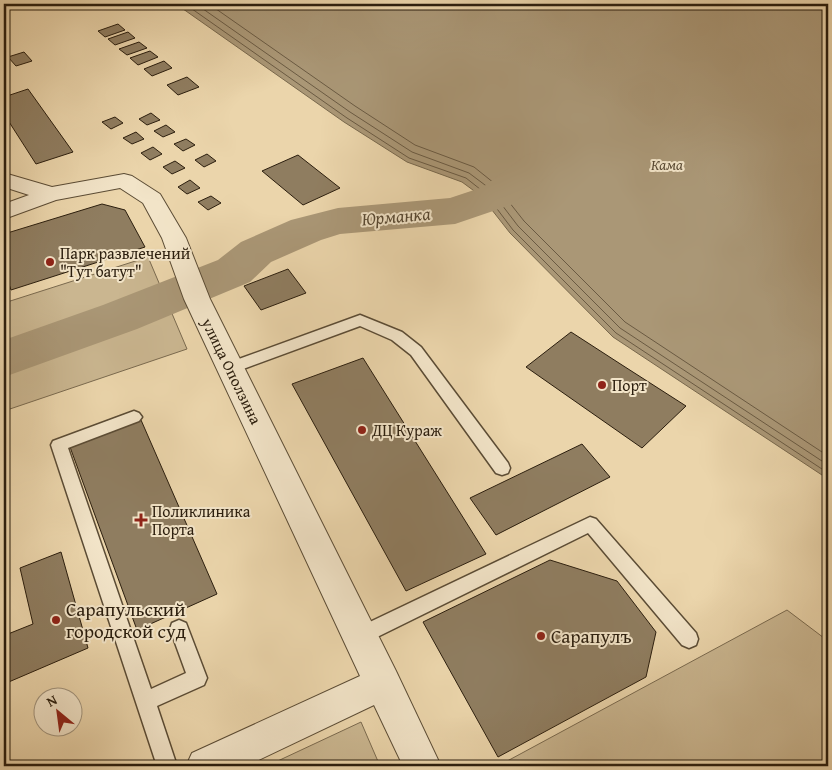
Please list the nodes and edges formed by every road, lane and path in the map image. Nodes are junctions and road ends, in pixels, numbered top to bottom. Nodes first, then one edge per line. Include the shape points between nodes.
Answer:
1 (4, 180) edge
2 (51, 194) junction
3 (4, 212) edge
4 (230, 368) junction
5 (134, 417) dead end
6 (502, 468) dead end
7 (178, 629) dead end
8 (360, 636) junction
9 (689, 638) dead end
10 (383, 683) junction
11 (145, 702) junction
12 (166, 766) edge
13 (205, 766) edge
14 (422, 766) edge

1 - 2 street, улица Оползина
2 - 3 street
2 - 4 street, улица Оползина via 124,181 152,199 174,238 197,299
4 - 6 lane via 360,320 397,336 416,351
4 - 8 street, улица Оползина
5 - 11 lane via 59,445
7 - 11 lane via 197,678
8 - 9 lane via 590,524
8 - 10 street, улица Оползина
10 - 13 street
10 - 14 street, улица Оползина
11 - 12 lane

